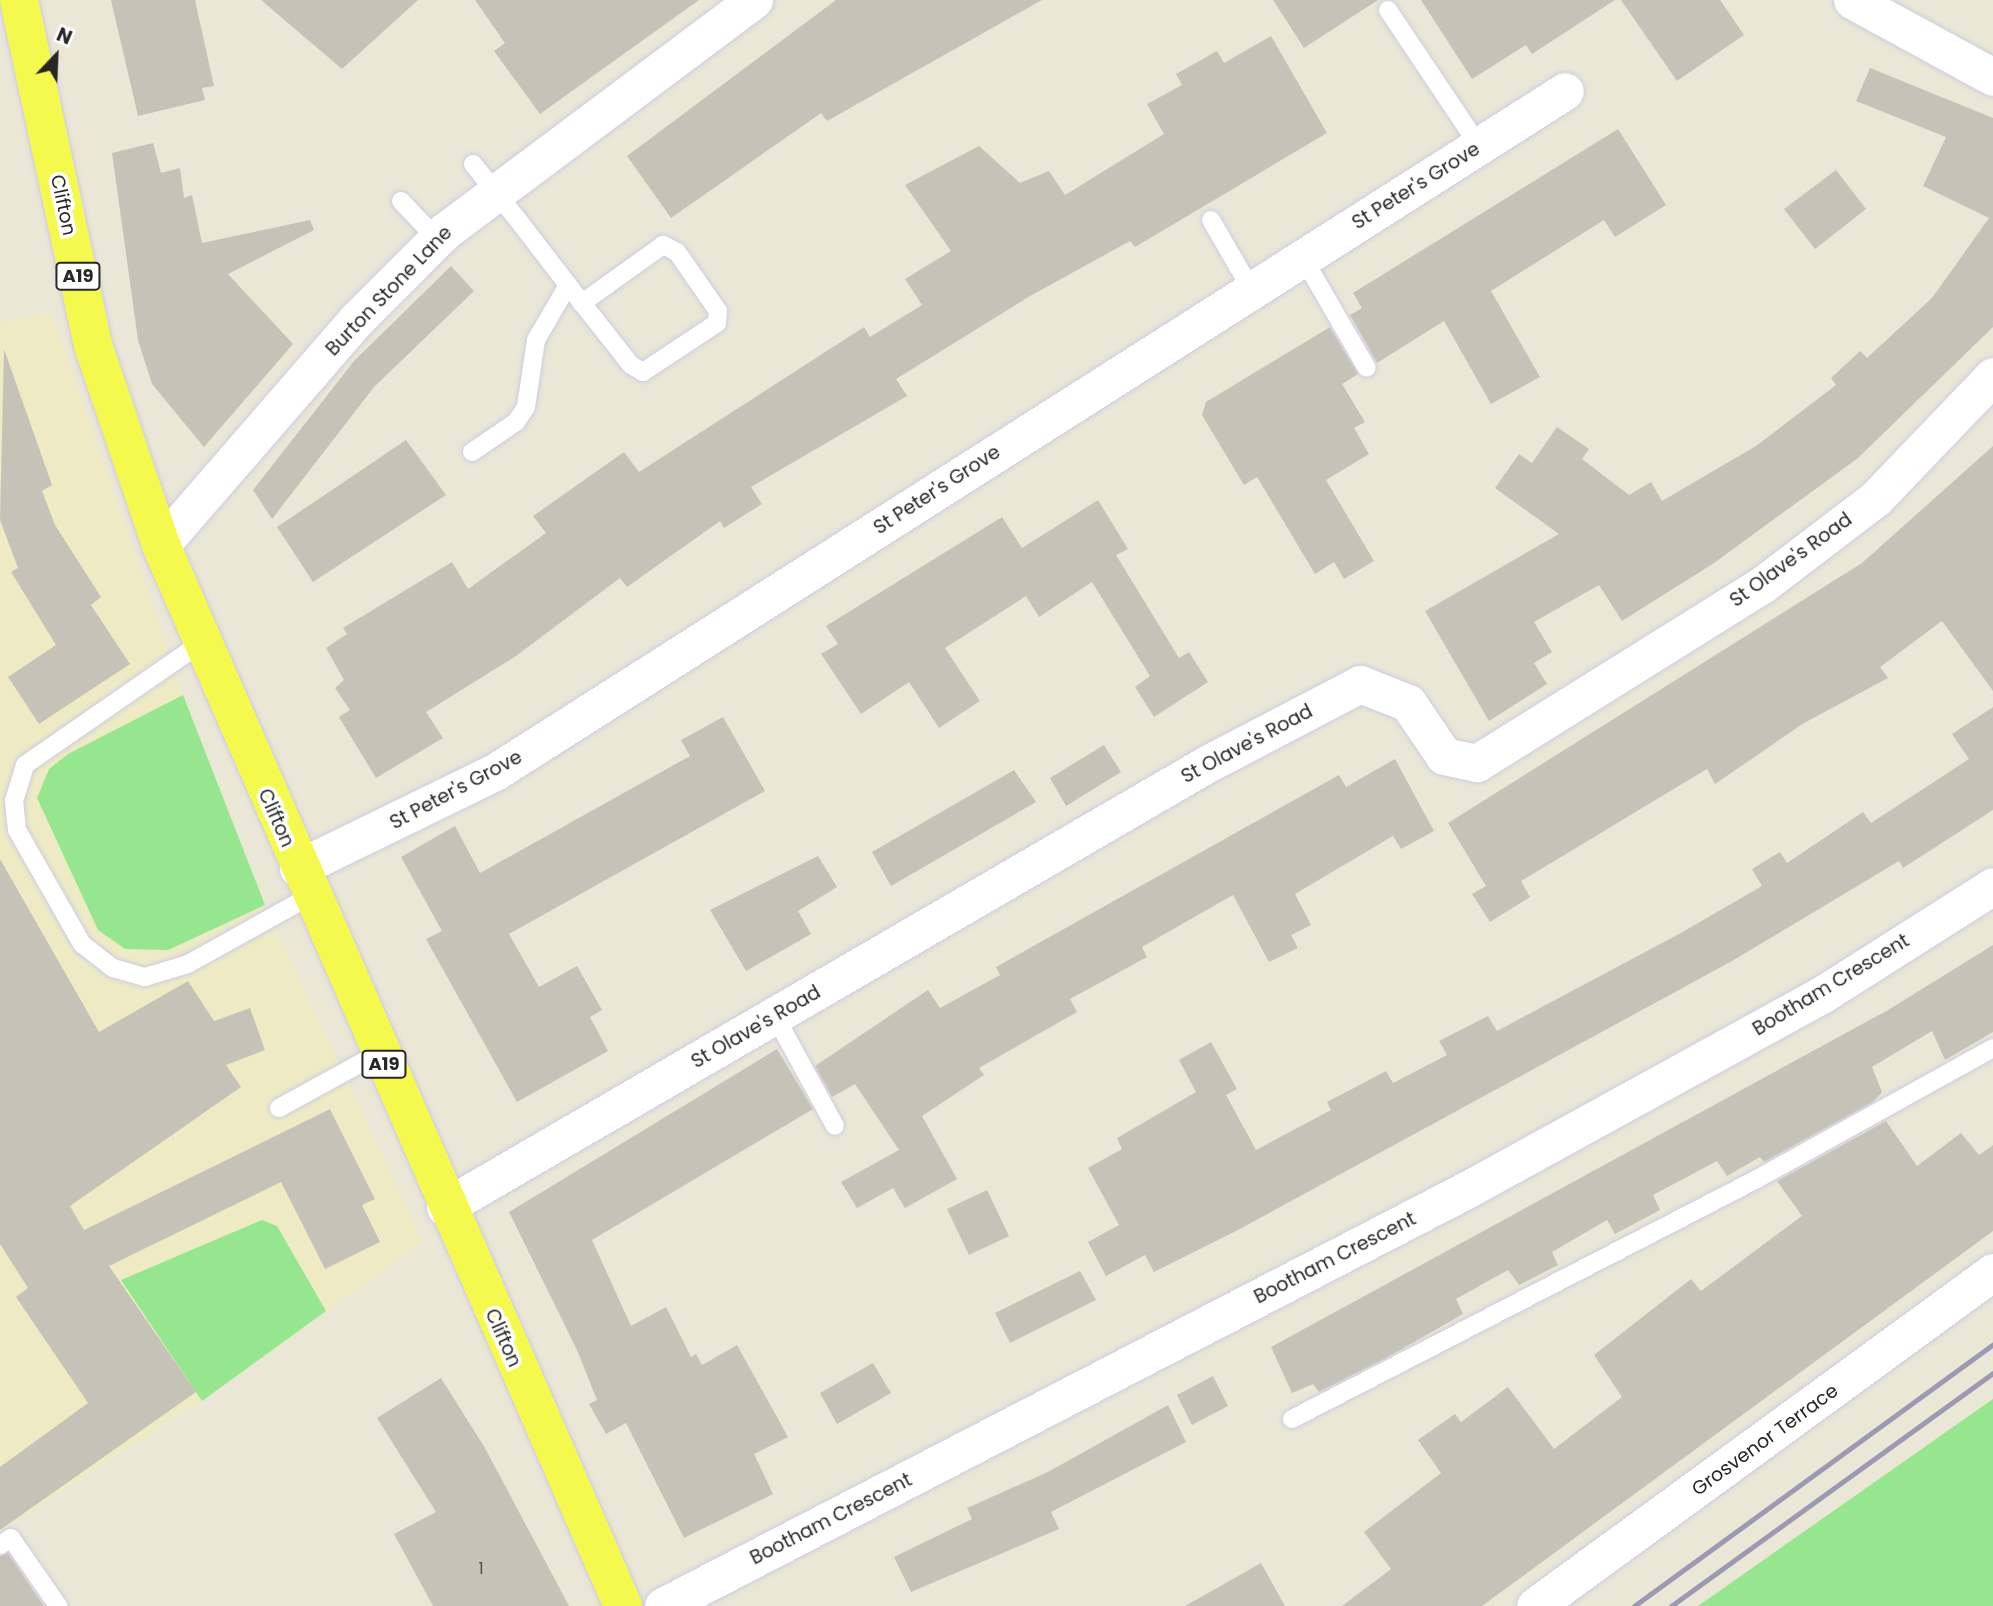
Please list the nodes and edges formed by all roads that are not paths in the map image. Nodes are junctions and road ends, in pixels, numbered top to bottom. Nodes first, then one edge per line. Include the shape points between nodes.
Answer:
1 (754, 0) edge
2 (1852, 0) edge
3 (13, 7) edge
4 (1388, 10) dead end
5 (1993, 77) edge
6 (1565, 92) dead end
7 (1479, 146) junction
8 (473, 164) dead end
9 (497, 193) junction
10 (401, 201) dead end
11 (1211, 220) dead end
12 (437, 239) junction
13 (1302, 256) junction
14 (568, 285) junction
15 (1251, 289) junction
16 (582, 303) junction
17 (1367, 368) dead end
18 (1993, 376) edge
19 (472, 452) dead end
20 (161, 545) junction
21 (201, 643) junction
22 (304, 882) junction
23 (1993, 886) edge
24 (775, 1016) junction
25 (1993, 1048) edge
26 (379, 1052) junction
27 (279, 1108) dead end
28 (835, 1126) dead end
29 (445, 1207) junction
30 (1993, 1272) edge
31 (1292, 1419) dead end
32 (0, 1545) edge
33 (58, 1606) edge
34 (623, 1606) edge
35 (663, 1606) edge
36 (1535, 1606) edge

1 - 9 street, Burton Stone Lane
2 - 5 street
3 - 20 main road, Clifton / A19 via 93,345
4 - 7 lane
6 - 7 street, St Peter's Grove
7 - 13 street, St Peter's Grove
8 - 9 lane
9 - 12 street, Burton Stone Lane
9 - 14 lane
10 - 12 lane
11 - 15 lane
12 - 20 street, Burton Stone Lane via 357,319
13 - 15 street, St Peter's Grove
13 - 17 lane
14 - 16 lane
14 - 19 lane via 536,340 526,407 516,422
15 - 22 street, St Peter's Grove via 495,772
16 - 16 lane via 663,245 691,272 718,311 717,323 643,372
18 - 24 street, St Olave's Road via 1876,498 1762,584 1477,763 1444,756 1408,704 1360,684 1207,764
20 - 21 main road, Clifton / A19
21 - 22 main road, Clifton / A19
21 - 22 lane via 25,765 14,801 17,830 82,944 113,968 145,977 188,964
22 - 26 main road, Clifton / A19
23 - 35 street, Bootham Crescent via 1823,994 1470,1188
24 - 28 lane
24 - 29 street, St Olave's Road
25 - 31 lane via 1757,1179
26 - 27 lane
26 - 29 main road, Clifton / A19
29 - 34 main road, Clifton / A19
30 - 36 street, Grosvenor Terrace
32 - 33 lane via 11,1538

